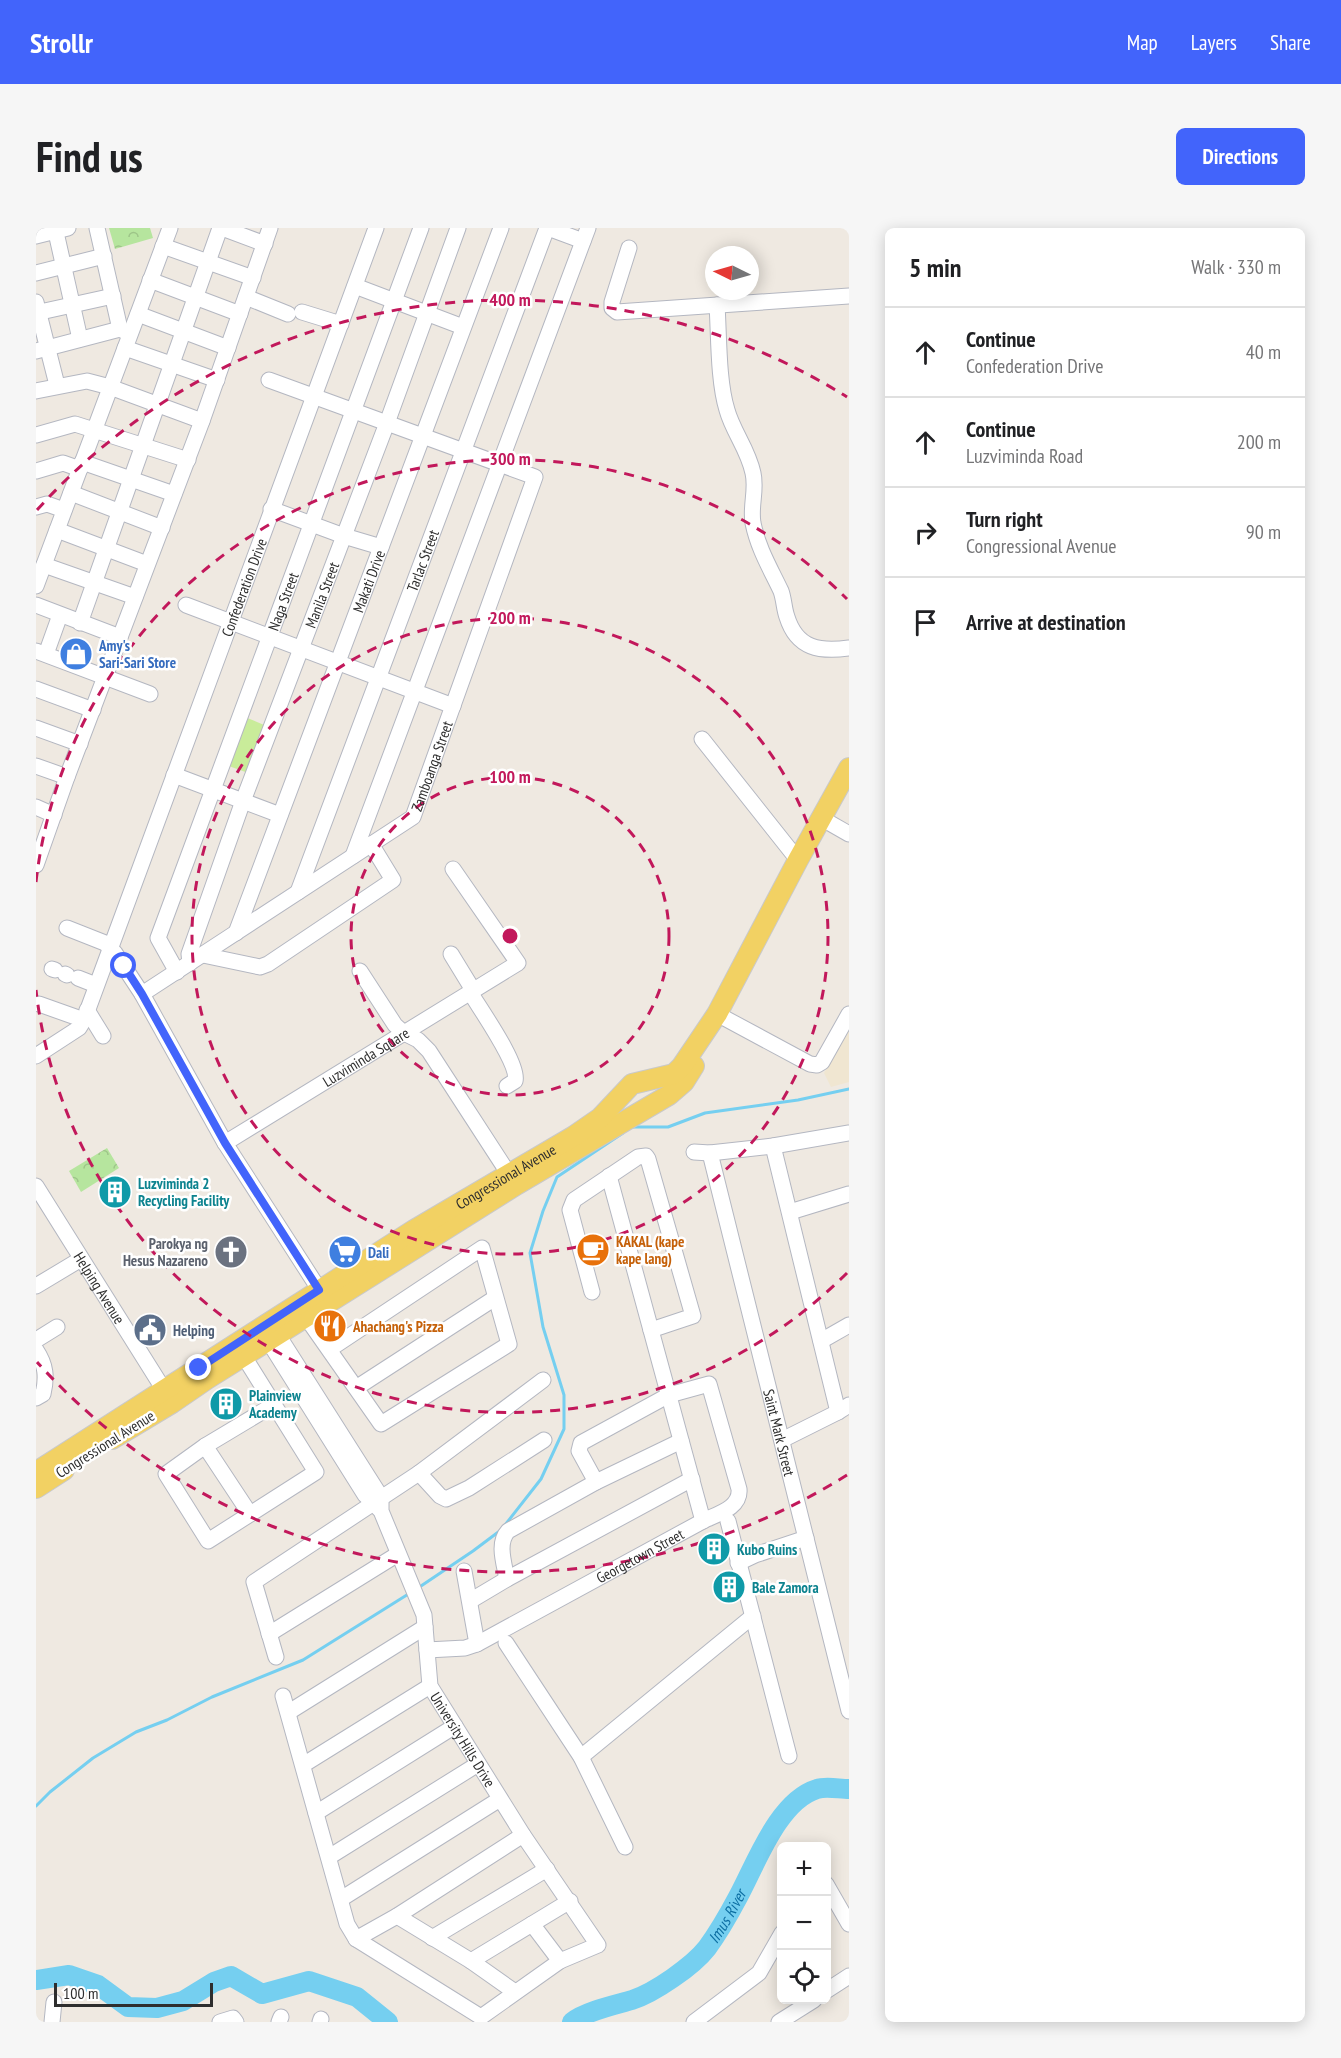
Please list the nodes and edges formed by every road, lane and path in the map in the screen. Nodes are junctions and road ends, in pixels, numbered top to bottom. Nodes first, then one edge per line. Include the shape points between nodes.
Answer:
1 (97, 228) edge
2 (170, 228) edge
3 (221, 228) edge
4 (270, 228) edge
5 (376, 228) edge
6 (421, 228) edge
7 (458, 228) edge
8 (501, 228) edge
9 (548, 228) edge
10 (60, 229) edge
11 (586, 235) edge
12 (36, 236) edge
13 (265, 244) junction
14 (163, 246) junction
15 (629, 248) dead end
16 (104, 256) junction
17 (209, 262) junction
18 (63, 265) junction
19 (36, 273) edge
20 (253, 278) junction
21 (150, 280) junction
22 (355, 286) junction
23 (113, 296) junction
24 (849, 296) edge
25 (246, 297) junction
26 (196, 298) junction
27 (394, 301) junction
28 (72, 305) junction
29 (717, 305) junction
30 (37, 309) edge
31 (426, 313) junction
32 (138, 314) junction
33 (240, 314) junction
34 (341, 324) junction
35 (463, 327) junction
36 (184, 331) junction
37 (125, 337) junction
38 (80, 339) junction
39 (228, 348) junction
40 (42, 349) edge
41 (172, 364) junction
42 (217, 380) junction
43 (269, 380) dead end
44 (57, 385) junction
45 (110, 387) junction
46 (36, 391) edge
47 (314, 396) junction
48 (158, 405) junction
49 (353, 411) junction
50 (202, 421) junction
51 (387, 423) junction
52 (94, 430) junction
53 (36, 435) edge
54 (422, 436) junction
55 (144, 445) junction
56 (464, 451) junction
57 (188, 460) junction
58 (500, 464) junction
59 (81, 466) junction
60 (36, 471) edge
61 (131, 480) junction
62 (70, 493) junction
63 (174, 494) junction
64 (36, 507) edge
65 (271, 509) junction
66 (64, 510) junction
67 (119, 513) junction
68 (311, 525) junction
69 (162, 528) junction
70 (57, 530) junction
71 (344, 536) junction
72 (381, 547) junction
73 (106, 550) junction
74 (42, 559) edge
75 (147, 564) junction
76 (94, 584) junction
77 (36, 586) edge
78 (135, 597) junction
79 (36, 605) edge
80 (186, 605) dead end
81 (60, 615) junction
82 (80, 622) junction
83 (230, 623) junction
84 (120, 637) junction
85 (269, 638) junction
86 (849, 648) edge
87 (300, 649) junction
88 (41, 652) edge
89 (337, 663) junction
90 (105, 677) junction
91 (379, 679) junction
92 (36, 689) edge
93 (414, 692) junction
94 (150, 694) dead end
95 (453, 706) junction
96 (93, 710) junction
97 (36, 728) edge
98 (702, 739) dead end
99 (80, 744) junction
100 (36, 766) edge
101 (849, 768) edge
102 (174, 775) junction
103 (67, 777) junction
104 (213, 790) junction
105 (849, 792) edge
106 (243, 801) junction
107 (36, 807) edge
108 (54, 815) junction
109 (280, 815) junction
110 (826, 821) junction
111 (849, 834) edge
112 (371, 844) junction
113 (353, 856) junction
114 (798, 860) junction
115 (36, 865) edge
116 (453, 869) dead end
117 (298, 892) junction
118 (67, 928) dead end
119 (236, 933) junction
120 (110, 948) junction
121 (451, 954) dead end
122 (190, 963) junction
123 (360, 971) dead end
124 (63, 973) dead end
125 (96, 985) junction
126 (471, 991) junction
127 (142, 994) junction
128 (39, 1004) dead end
129 (849, 1014) edge
130 (86, 1015) junction
131 (721, 1016) junction
132 (404, 1033) junction
133 (103, 1036) dead end
134 (36, 1056) edge
135 (507, 1086) dead end
136 (849, 1133) edge
137 (225, 1143) junction
138 (773, 1146) junction
139 (694, 1152) dead end
140 (710, 1153) junction
141 (609, 1176) junction
142 (512, 1179) junction
143 (36, 1186) edge
144 (849, 1194) edge
145 (789, 1212) junction
146 (81, 1259) junction
147 (36, 1286) edge
148 (592, 1292) dead end
149 (323, 1296) junction
150 (495, 1298) junction
151 (306, 1317) junction
152 (849, 1325) edge
153 (57, 1327) dead end
154 (651, 1330) junction
155 (269, 1332) junction
156 (36, 1340) edge
157 (821, 1341) junction
158 (330, 1349) junction
159 (36, 1350) edge
160 (240, 1350) junction
161 (543, 1380) dead end
162 (356, 1388) junction
163 (669, 1395) junction
164 (168, 1396) junction
165 (36, 1398) edge
166 (275, 1404) junction
167 (844, 1408) edge
168 (544, 1440) dead end
169 (782, 1440) junction
170 (681, 1441) junction
171 (205, 1446) junction
172 (36, 1472) edge
173 (419, 1473) junction
174 (692, 1479) junction
175 (596, 1482) junction
176 (36, 1488) edge
177 (378, 1504) junction
178 (250, 1514) junction
179 (703, 1521) junction
180 (728, 1521) dead end
181 (806, 1538) junction
182 (398, 1554) junction
183 (738, 1563) junction
184 (464, 1571) dead end
185 (507, 1579) junction
186 (470, 1600) junction
187 (753, 1616) junction
188 (425, 1627) junction
189 (269, 1634) junction
190 (506, 1643) dead end
191 (477, 1644) junction
192 (427, 1650) junction
193 (842, 1653) edge
194 (276, 1657) dead end
195 (430, 1686) junction
196 (283, 1696) dead end
197 (849, 1711) edge
198 (289, 1712) junction
199 (455, 1726) junction
200 (789, 1756) dead end
201 (581, 1757) junction
202 (478, 1764) junction
203 (303, 1765) junction
204 (500, 1799) junction
205 (316, 1814) junction
206 (523, 1834) junction
207 (625, 1847) dead end
208 (329, 1857) junction
209 (547, 1869) junction
210 (831, 1893) edge
211 (340, 1899) junction
212 (570, 1901) junction
213 (397, 1916) junction
214 (532, 1924) junction
215 (849, 1924) edge
216 (356, 1938) junction
217 (432, 1938) junction
218 (777, 1942) edge
219 (471, 1961) junction
220 (560, 1961) junction
221 (849, 1976) edge
222 (831, 1988) edge
223 (515, 1992) junction
224 (54, 2002) dead end
225 (808, 2004) edge
226 (57, 2021) edge
227 (220, 2022) edge
228 (236, 2022) edge
229 (694, 2022) edge
230 (780, 2022) edge

1 - 16 street
2 - 14 street
3 - 13 street
3 - 17 street
4 - 13 street
5 - 22 street, Confederation Drive
6 - 27 street, Naga Street
7 - 31 street, Manila Street
8 - 35 street, Makati Drive
9 - 11 street
9 - 56 street, Tarlac Street
10 - 12 street
10 - 18 street
11 - 58 street
13 - 20 street
14 - 17 street
14 - 21 street
15 - 29 street via 612,302 617,312
16 - 18 street
16 - 23 street
17 - 20 street
17 - 26 street
18 - 19 street
18 - 28 street
20 - 25 street
21 - 26 street
21 - 32 street
22 - 27 street
22 - 34 street, Confederation Drive
23 - 28 street
23 - 37 street
24 - 29 street
25 - 33 street
25 - 34 street
26 - 33 street
26 - 36 street
27 - 31 street
27 - 49 street, Naga Street
28 - 30 street
28 - 38 street
29 - 86 street via 727,410 747,450 753,475 753,523 762,555 782,593 791,628 804,642 815,649
30 - 40 street
31 - 35 street
31 - 51 street, Manila Street
32 - 36 street
32 - 37 street
33 - 39 street
34 - 47 street, Confederation Drive
35 - 54 street, Makati Drive
36 - 39 street
36 - 41 street
37 - 38 street
37 - 41 street
37 - 45 street
38 - 40 street
39 - 42 street
40 - 44 street
41 - 42 street
41 - 48 street
42 - 50 street
43 - 47 street
44 - 45 street via 87,381
44 - 46 street
45 - 48 street
45 - 52 street
47 - 49 street
47 - 65 street, Confederation Drive
48 - 50 street
48 - 55 street
49 - 51 street
49 - 68 street, Naga Street
50 - 57 street
51 - 54 street
51 - 71 street, Manila Street
52 - 53 street via 75,424
52 - 55 street
52 - 59 street
54 - 56 street
54 - 72 street, Makati Drive
55 - 57 street
55 - 61 street
56 - 58 street
56 - 91 street, Tarlac Street
57 - 63 street
58 - 93 street
58 - 95 street, Zamboanga Street via 535,477
59 - 60 street via 63,463
59 - 61 street
59 - 62 street
61 - 63 street
61 - 67 street
62 - 66 street
62 - 67 street
63 - 69 street
64 - 66 street via 47,504
65 - 68 street
65 - 83 street, Confederation Drive
66 - 70 street
67 - 69 street
67 - 73 street
68 - 71 street
68 - 85 street, Naga Street
69 - 75 street
70 - 73 street
70 - 74 street
71 - 72 street
71 - 87 street, Manila Street
72 - 89 street, Makati Drive
73 - 75 street
73 - 76 street
74 - 76 street
74 - 77 street
75 - 78 street
76 - 78 street
76 - 82 street
78 - 84 street
79 - 81 street
80 - 83 street
81 - 82 street
81 - 88 street
82 - 84 street
83 - 85 street
83 - 102 street, Confederation Drive
84 - 90 street
85 - 87 street
85 - 104 street, Naga Street
87 - 89 street
87 - 106 street, Manila Street
88 - 90 street
89 - 91 street
89 - 109 street, Makati Drive
90 - 94 street
90 - 96 street
91 - 93 street
91 - 117 street, Tarlac Street
92 - 96 street
93 - 95 street
93 - 113 street
95 - 112 street, Zamboanga Street via 413,817
96 - 99 street
97 - 99 street
98 - 114 street
99 - 103 street
100 - 103 street
101 - 110 main road, Congressional Avenue
102 - 104 street
102 - 120 street, Confederation Drive
103 - 108 street
104 - 106 street
104 - 122 street, Naga Street via 158,938
105 - 110 main road, Congressional Avenue
106 - 109 street
106 - 122 street, Manila Street via 189,954
107 - 108 street
108 - 115 street
109 - 119 street, Makati Drive
110 - 111 street
110 - 114 main road, Congressional Avenue
110 - 131 main road, Congressional Avenue
112 - 113 street, Zamboanga Street
112 - 122 street via 393,880 268,964 260,967
113 - 117 street, Zamboanga Street
114 - 131 main road, Congressional Avenue
116 - 126 street via 518,963
117 - 119 street, Zamboanga Street
118 - 120 street
119 - 122 street, Zamboanga Street
120 - 125 street, Confederation Drive
120 - 127 street
121 - 126 street
122 - 127 street, Zamboanga Street
123 - 132 street
124 - 125 street
125 - 130 street, Confederation Drive
126 - 132 street
126 - 135 street via 516,1074 515,1081
127 - 137 street
128 - 130 street
129 - 131 street via 817,1065
130 - 133 street
130 - 134 street via 78,1028
131 - 142 main road, Congressional Avenue via 674,1074 632,1084 600,1118
131 - 142 main road, Congressional Avenue via 684,1082 669,1095
132 - 137 street, Luzviminda Square
132 - 142 street, Luzviminda Square via 429,1051
136 - 138 street
137 - 149 street
138 - 140 street
138 - 145 street
139 - 140 street
140 - 169 street, Saint Mark Street
141 - 148 street via 570,1204
141 - 154 street
141 - 154 street via 638,1157 648,1159 693,1316
142 - 149 main road, Congressional Avenue
143 - 146 street, Helping Avenue
144 - 145 street
145 - 157 street
146 - 147 street
146 - 164 street, Helping Avenue
149 - 151 main road, Congressional Avenue
149 - 155 main road, Congressional Avenue
150 - 158 street via 482,1248
150 - 162 street
150 - 162 street via 509,1344 381,1424
151 - 155 main road, Congressional Avenue
151 - 158 street
152 - 157 street
153 - 156 street
154 - 163 street
155 - 160 main road, Congressional Avenue
155 - 177 street, University Hills Drive
157 - 167 street
158 - 162 street
159 - 165 street via 43,1361 46,1379 43,1394
160 - 164 main road, Congressional Avenue
160 - 166 street
161 - 173 street
163 - 170 street
163 - 175 street via 581,1443 579,1451
163 - 179 street, Georgetown Street via 709,1383 740,1495 734,1506
164 - 172 main road, Congressional Avenue
164 - 176 main road, Congressional Avenue
166 - 171 street
166 - 178 street via 316,1472
167 - 169 street
168 - 173 street via 446,1499
169 - 181 street, Saint Mark Street
170 - 174 street
170 - 175 street
171 - 178 street
171 - 178 street via 166,1474 208,1541
173 - 177 street
174 - 179 street
174 - 185 street
175 - 185 street via 508,1531 501,1544
177 - 182 street, University Hills Drive
177 - 189 street via 254,1582
179 - 191 street, Georgetown Street
180 - 183 street
181 - 183 street
181 - 193 street, Saint Mark Street
182 - 188 street, University Hills Drive via 419,1600
182 - 189 street
183 - 187 street
184 - 186 street
185 - 186 street
186 - 191 street
187 - 200 street
187 - 201 street
188 - 192 street, University Hills Drive
188 - 198 street
189 - 194 street
190 - 201 street
191 - 192 street, Georgetown Street
192 - 195 street, University Hills Drive
193 - 197 street, Saint Mark Street
195 - 199 street, University Hills Drive
195 - 203 street
196 - 198 street
198 - 203 street
199 - 202 street, University Hills Drive
199 - 205 street
201 - 207 street
202 - 204 street, University Hills Drive
202 - 208 street
203 - 205 street
204 - 206 street, University Hills Drive
204 - 211 street
205 - 208 street
206 - 209 street, University Hills Drive
206 - 213 street
208 - 211 street
209 - 212 street, University Hills Drive
209 - 217 street
210 - 215 street
211 - 216 street via 347,1924
212 - 214 street
212 - 220 street, University Hills Drive via 598,1945
213 - 216 street
213 - 217 street
214 - 219 street
214 - 220 street
216 - 223 street via 481,2017
217 - 219 street
218 - 229 street via 759,1973
219 - 223 street
220 - 223 street
221 - 222 street
224 - 226 street
225 - 230 street
227 - 228 street via 232,2018

